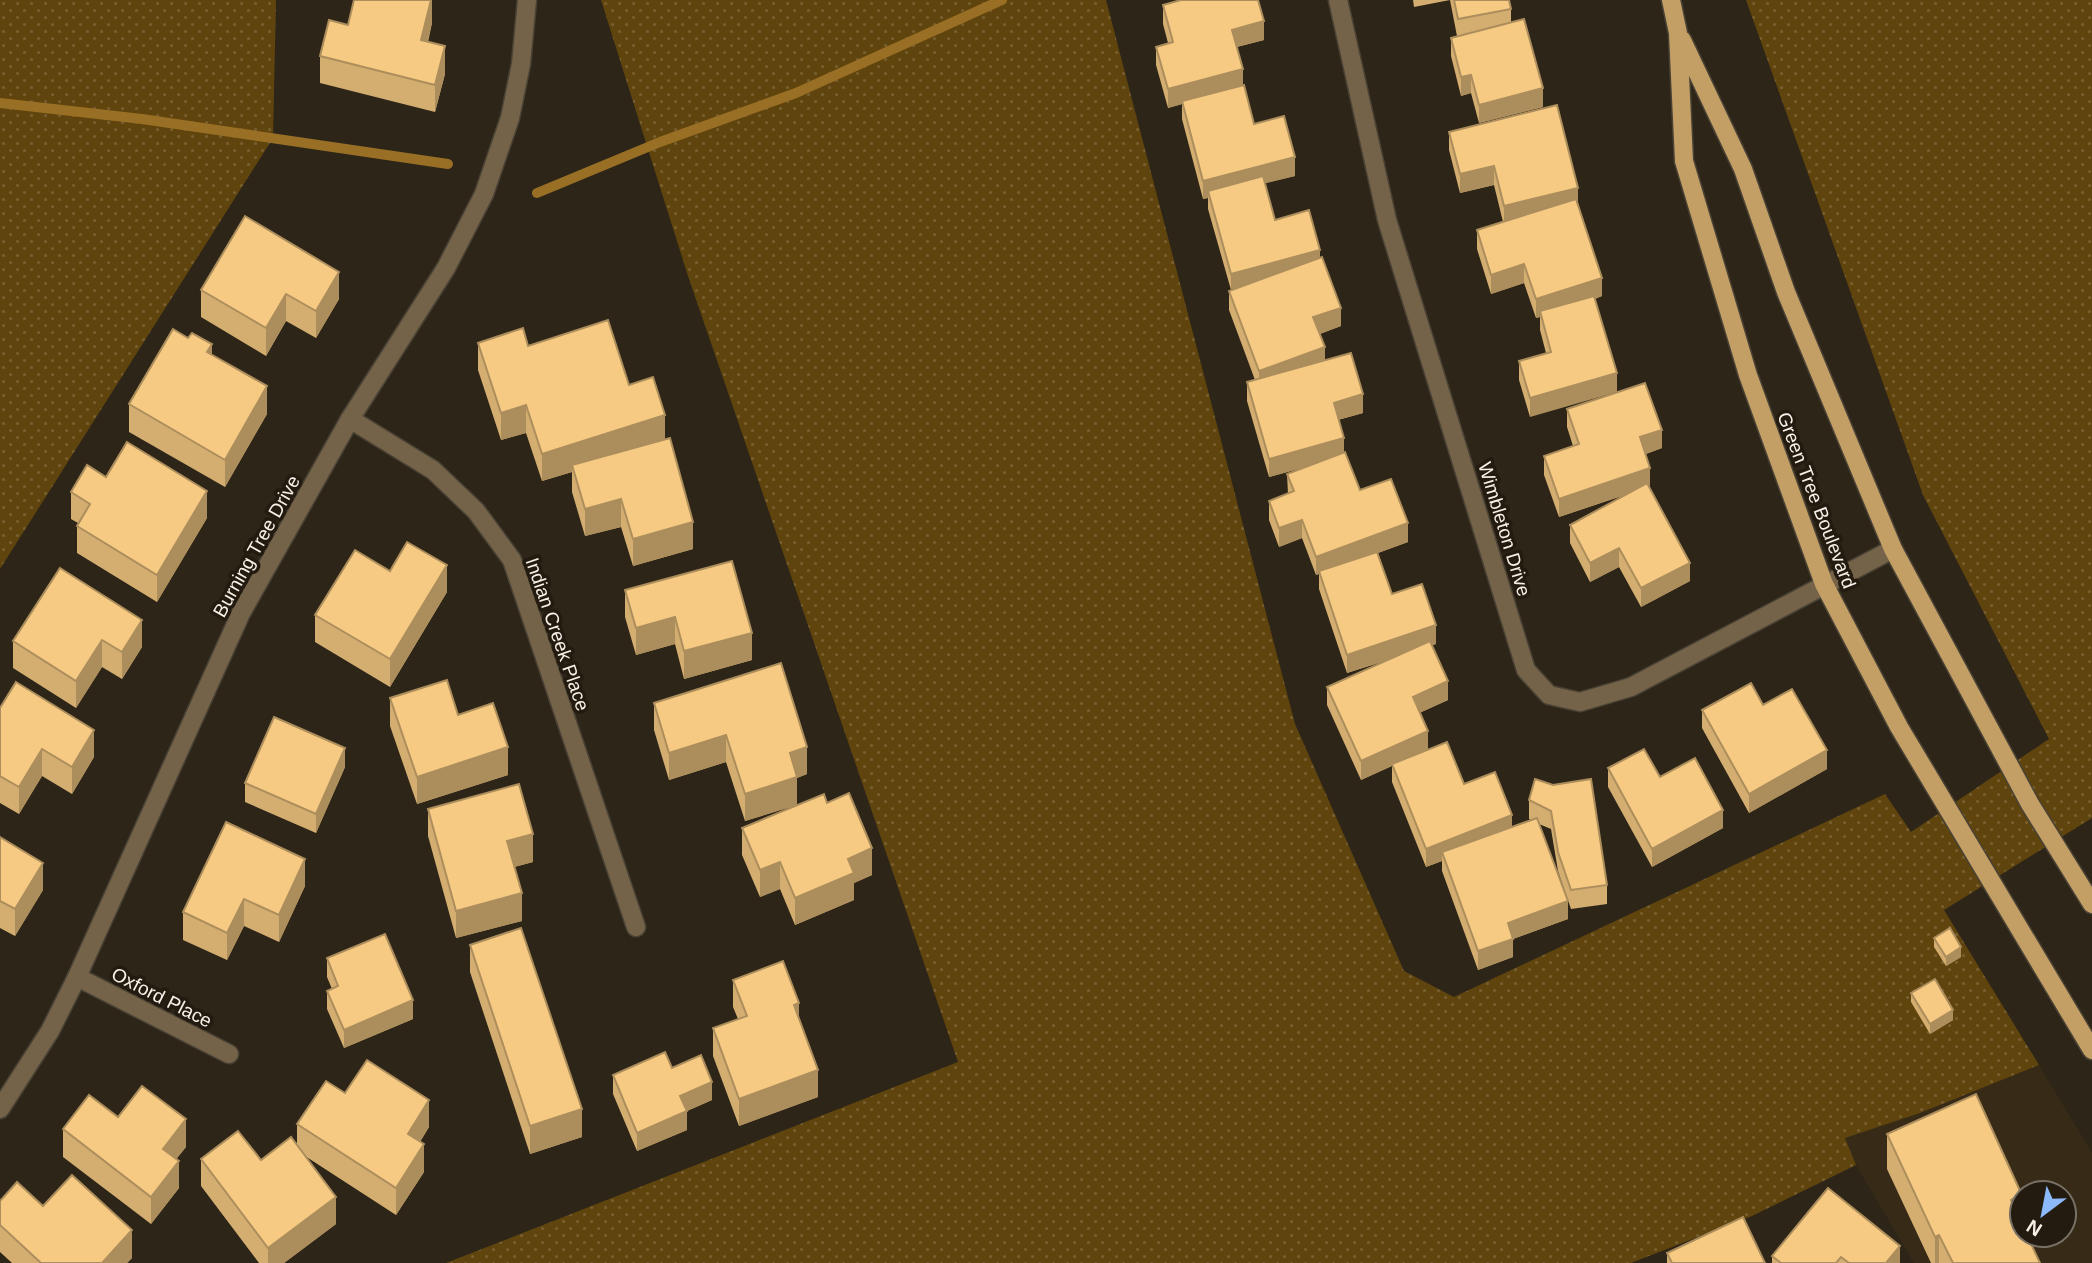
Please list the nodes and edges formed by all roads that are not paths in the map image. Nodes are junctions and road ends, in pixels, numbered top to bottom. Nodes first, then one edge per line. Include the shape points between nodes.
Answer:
1 (527, 0) edge
2 (1338, 0) edge
3 (1671, 0) edge
4 (1678, 33) junction
5 (350, 419) junction
6 (1893, 549) junction
7 (1824, 584) junction
8 (2092, 904) edge
9 (636, 927) dead end
10 (77, 977) junction
11 (2092, 1050) edge
12 (229, 1054) dead end
13 (0, 1109) edge

1 - 5 street, Burning Tree Drive via 510,118 484,194 446,268
2 - 7 street, Wimbleton Drive via 1387,220 1526,670 1549,695 1580,702 1631,687
3 - 4 main road, Green Tree Boulevard
4 - 6 main road, Green Tree Boulevard via 1743,169 1786,292
4 - 7 main road, Green Tree Boulevard via 1684,161 1748,374
5 - 9 street, Indian Creek Place via 433,470 476,511 512,560
5 - 10 street, Burning Tree Drive via 241,613
6 - 7 street, Wimbleton Drive
6 - 8 main road, Green Tree Boulevard via 2030,804
7 - 11 main road, Green Tree Boulevard via 1899,727
10 - 12 street, Oxford Place
10 - 13 street, Burning Tree Drive via 50,1031

